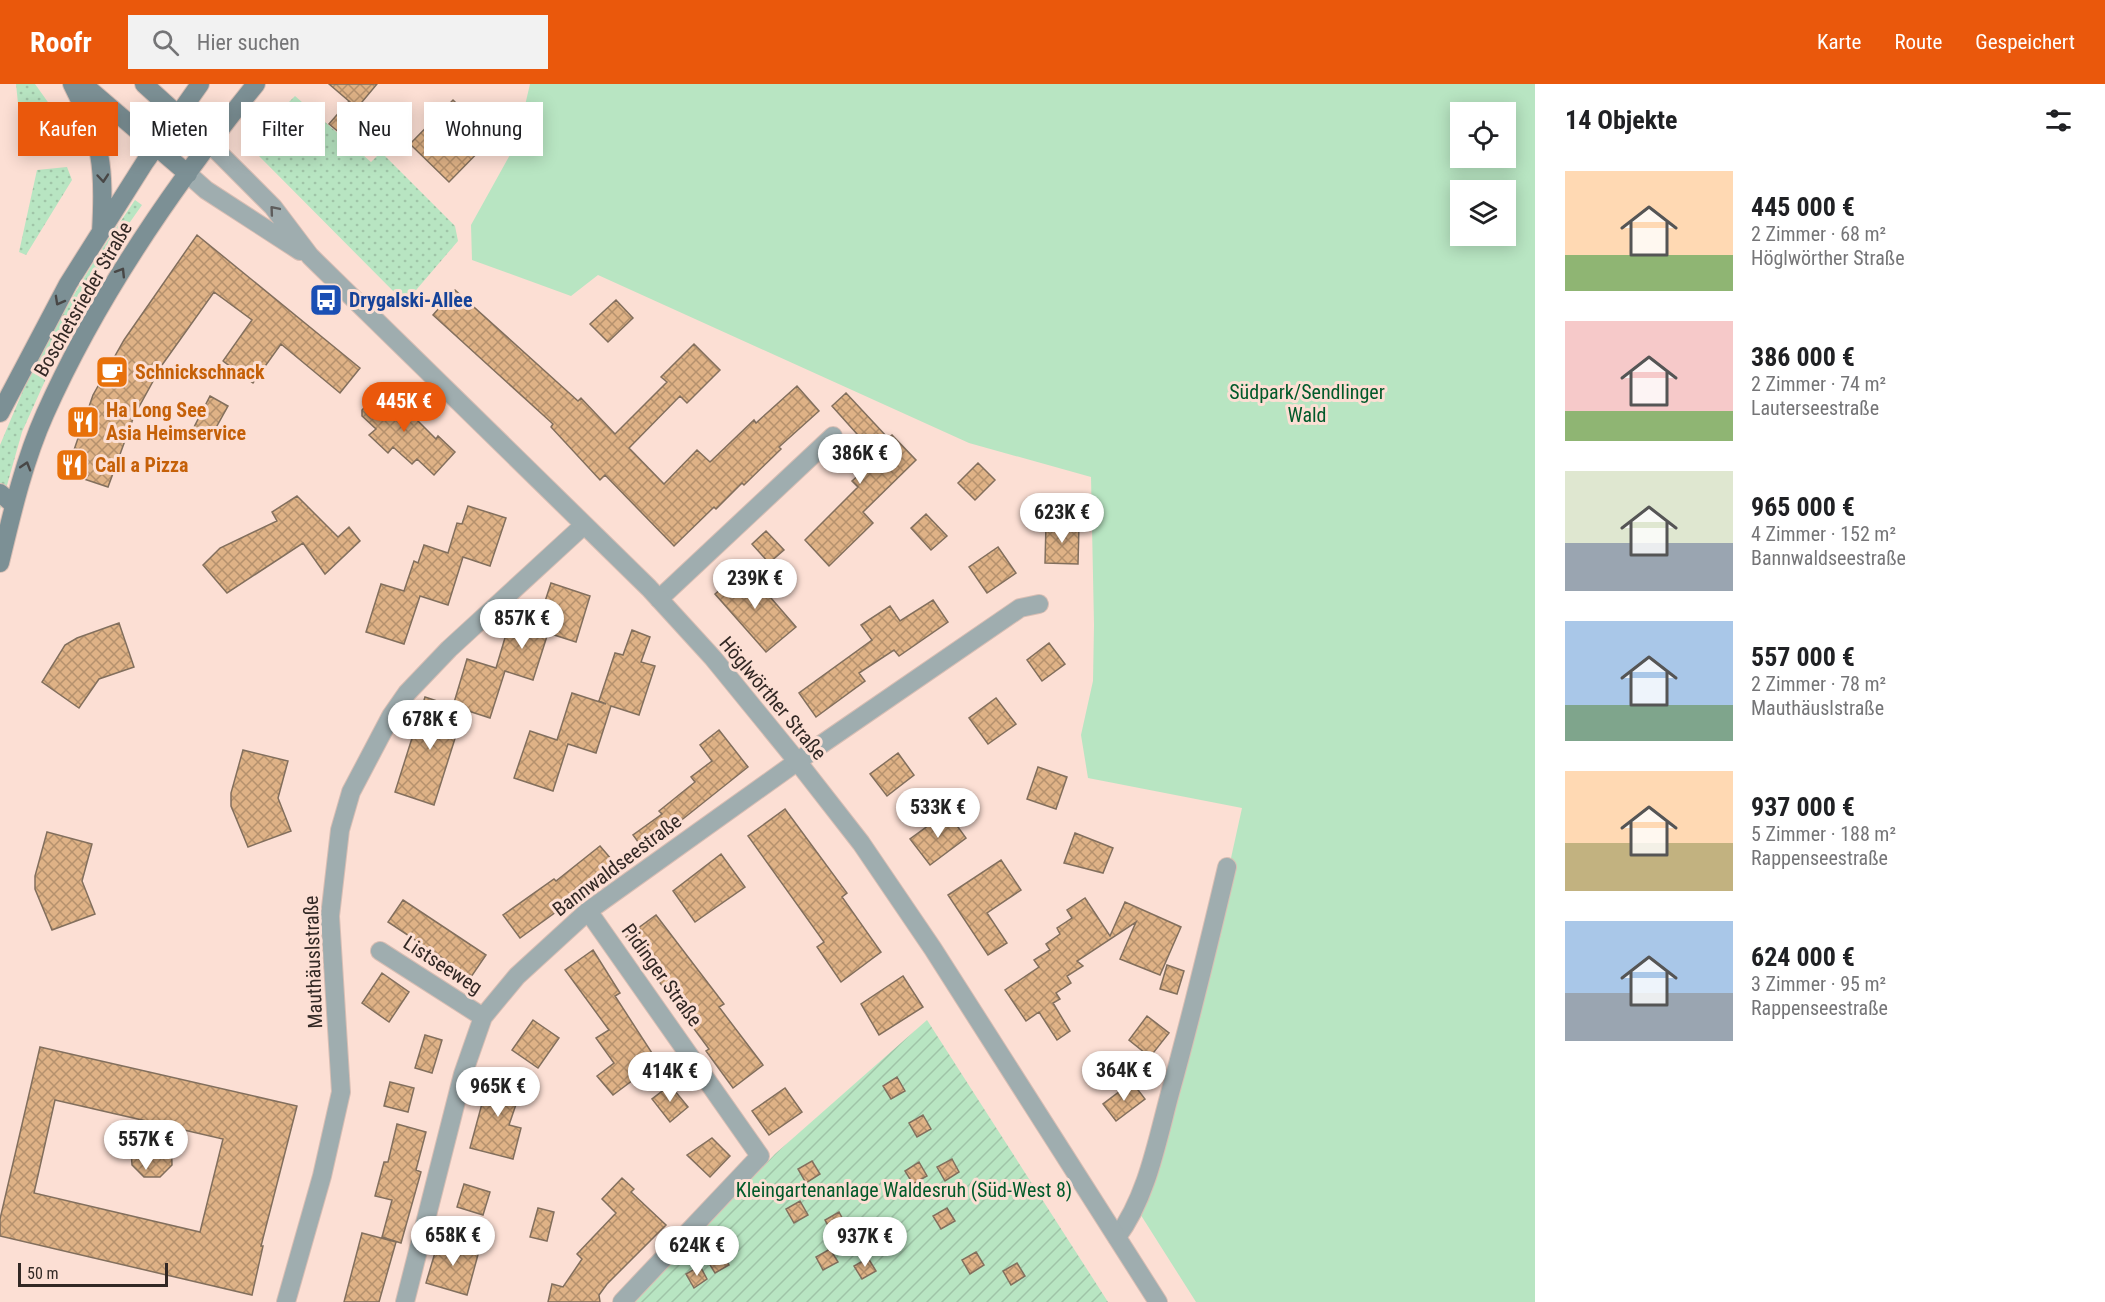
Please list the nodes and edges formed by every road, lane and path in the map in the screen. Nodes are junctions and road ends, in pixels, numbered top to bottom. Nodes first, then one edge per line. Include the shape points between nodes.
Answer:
1 (72, 84) edge
2 (83, 84) edge
3 (144, 84) edge
4 (200, 84) edge
5 (256, 84) edge
6 (165, 102) edge
7 (186, 102) edge
8 (229, 118) edge
9 (130, 124) edge
10 (150, 156) edge
11 (167, 156) edge
12 (200, 156) edge
13 (222, 156) edge
14 (188, 174) junction
15 (101, 234) junction
16 (310, 256) junction
17 (0, 413) edge
18 (832, 436) dead end
19 (0, 493) edge
20 (14, 505) junction
21 (584, 525) junction
22 (0, 563) edge
23 (659, 599) junction
24 (1039, 604) dead end
25 (797, 761) junction
26 (1227, 867) dead end
27 (588, 911) junction
28 (380, 951) dead end
29 (483, 1017) junction
30 (1117, 1237) junction
31 (286, 1302) edge
32 (405, 1302) edge
33 (622, 1302) edge
34 (1158, 1302) edge

1 -> 15 main road via 90,117 100,147 104,185
2 - 9 main road
3 - 6 main road
4 - 7 main road, Boschetsrieder Straße
5 - 8 main road, Boschetsrieder Straße
10 - 15 main road, Boschetsrieder Straße
11 - 14 main road
12 - 14 main road, Boschetsrieder Straße
16 -> 13 street, Höglwörther Straße via 273,207
14 - 16 street, Höglwörther Straße via 206,190
20 -> 14 main road, Boschetsrieder Straße via 44,416 78,346 122,270
15 -> 17 main road, Boschetsrieder Straße via 68,284
16 - 21 street, Höglwörther Straße
18 - 23 street
19 - 20 main road
20 - 22 main road, Boschetsrieder Straße
21 - 23 street, Höglwörther Straße
21 - 31 street, Mauthäuslstraße via 458,640 407,693 351,792 340,830 330,916 341,1092
23 - 25 street, Höglwörther Straße
24 - 25 street, Bannwaldseestraße via 1020,608
25 - 27 street, Bannwaldseestraße
25 - 30 street, Höglwörther Straße via 861,843 933,949
26 - 30 street via 1154,1154 1130,1220
27 - 29 street, Bannwaldseestraße via 517,976
27 - 33 street, Pidinger Straße via 760,1156
28 - 29 street, Listseeweg
29 - 32 street, Bannwaldseestraße via 463,1074
30 - 34 street, Höglwörther Straße

